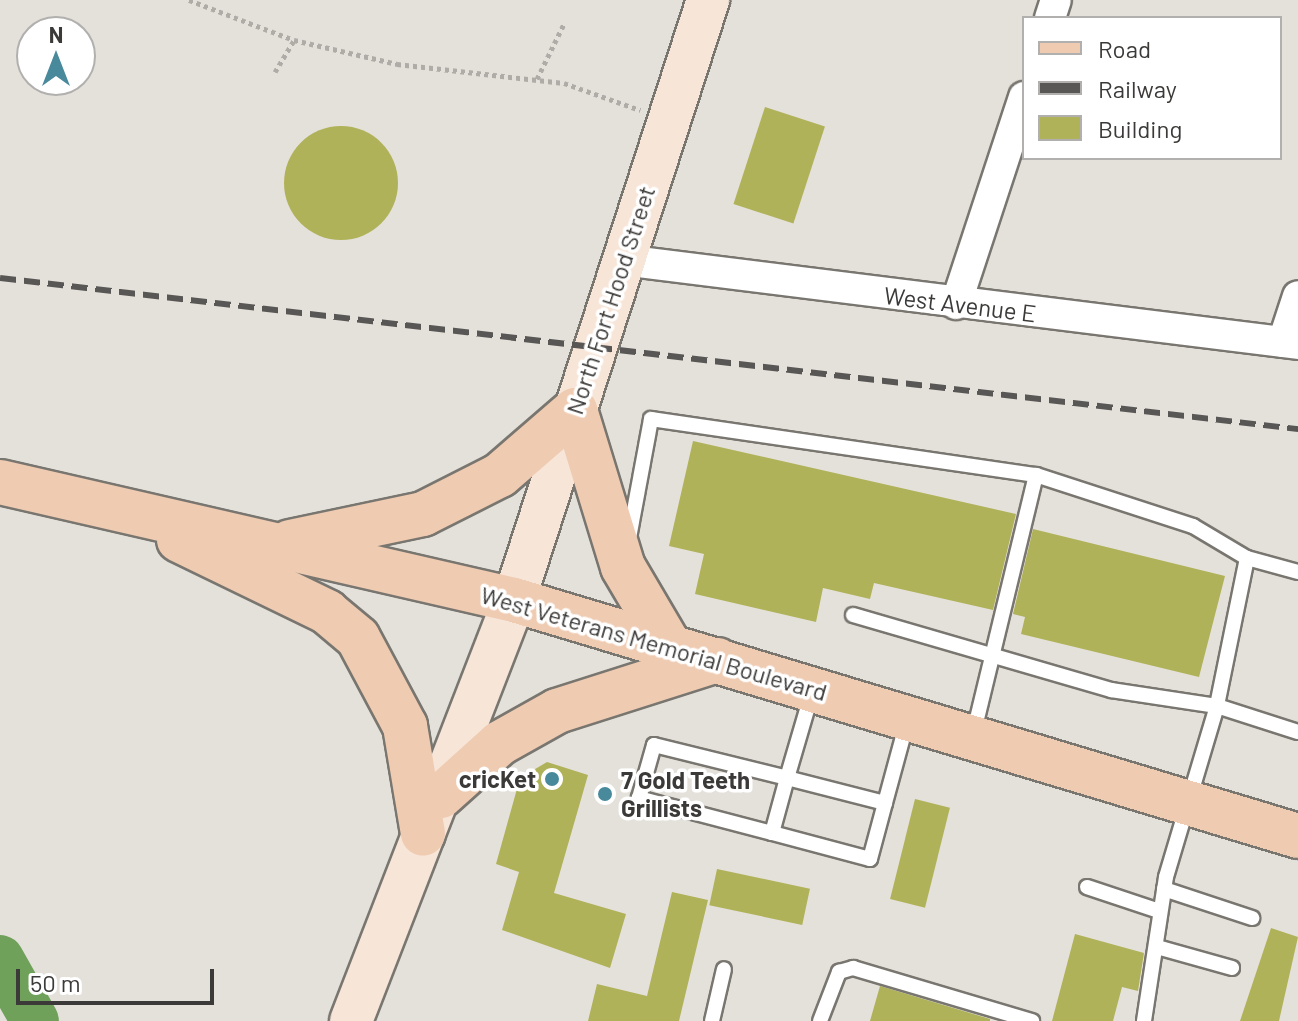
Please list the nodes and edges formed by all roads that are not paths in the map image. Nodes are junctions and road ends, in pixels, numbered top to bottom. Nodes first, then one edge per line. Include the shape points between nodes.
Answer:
1 (708, 0) edge
2 (1022, 103) edge
3 (623, 260) junction
4 (1298, 296) edge
5 (956, 304) junction
6 (1290, 343) edge
7 (575, 410) junction
8 (1036, 475) junction
9 (0, 482) edge
10 (113, 507) junction
11 (276, 545) junction
12 (1247, 558) junction
13 (623, 567) junction
14 (1298, 572) edge
15 (514, 600) junction
16 (853, 615) dead end
17 (669, 645) junction
18 (995, 656) junction
19 (721, 659) junction
20 (813, 688) junction
21 (1217, 706) junction
22 (908, 716) junction
23 (1298, 732) edge
24 (973, 737) junction
25 (787, 778) junction
26 (885, 803) junction
27 (1191, 803) junction
28 (432, 814) junction
29 (772, 833) junction
30 (1298, 836) edge
31 (1087, 887) dead end
32 (1164, 889) junction
33 (1159, 911) junction
34 (1252, 918) dead end
35 (1157, 947) junction
36 (1232, 968) dead end
37 (724, 969) dead end
38 (351, 1021) edge
39 (712, 1021) edge
40 (820, 1021) edge
41 (1032, 1021) edge
42 (1144, 1021) edge

1 - 3 main road, North Fort Hood Street
2 - 5 street
3 - 5 street, West Avenue E
3 - 7 main road, North Fort Hood Street
4 - 6 street
5 - 6 street, West Avenue E
7 - 11 main road via 500,475 423,514
7 - 13 main road
7 - 15 main road, North Fort Hood Street
8 - 12 lane via 1193,526
8 - 13 lane via 651,419
8 - 18 lane
9 - 10 main road, West Veterans Memorial Boulevard
10 - 11 main road, West Veterans Memorial Boulevard
10 - 28 main road via 327,612 358,638 405,726
11 - 15 main road, West Veterans Memorial Boulevard
12 - 14 lane
12 - 21 lane
13 - 17 main road
15 - 17 main road, West Veterans Memorial Boulevard
15 - 28 main road, North Fort Hood Street
16 - 18 lane
17 - 19 main road, West Veterans Memorial Boulevard
18 - 21 lane via 1111,690
18 - 24 lane
19 - 20 main road, West Veterans Memorial Boulevard
19 - 28 main road via 557,711 500,743
20 - 22 main road, West Veterans Memorial Boulevard
20 - 25 lane
21 - 23 lane
21 - 27 lane
22 - 24 main road, West Veterans Memorial Boulevard
22 - 26 lane
24 - 27 main road, West Veterans Memorial Boulevard
25 - 26 lane
25 - 29 lane
25 - 29 lane via 654,745 639,798
26 - 29 lane via 870,859
27 - 30 main road, West Veterans Memorial Boulevard
27 - 32 lane
28 - 38 main road, North Fort Hood Street
31 - 33 lane
32 - 33 lane
32 - 34 lane
33 - 35 lane
35 - 36 lane
35 - 42 lane
37 - 39 lane
40 - 41 lane via 839,972 853,968

